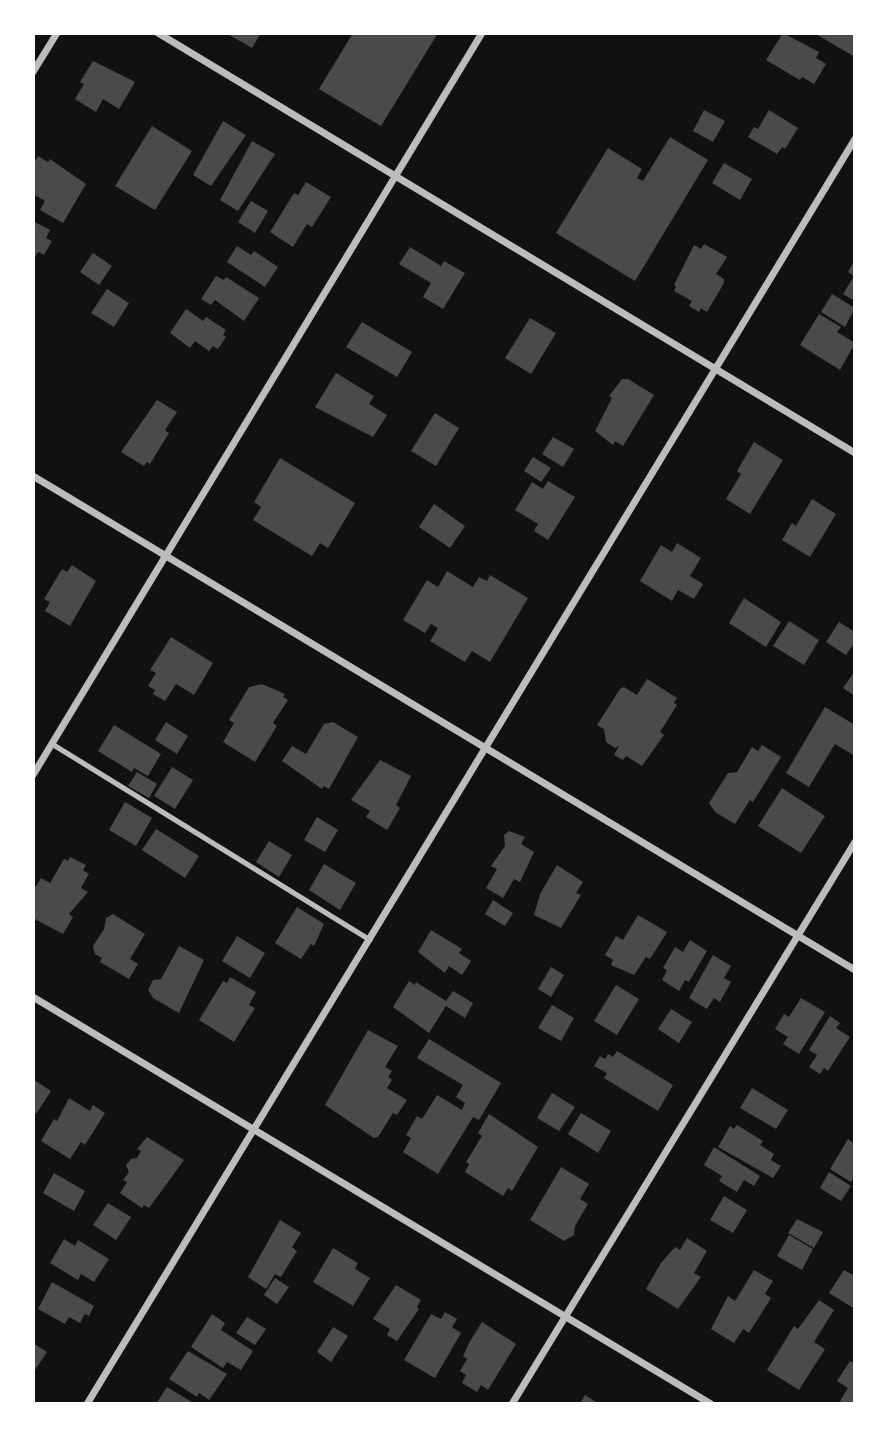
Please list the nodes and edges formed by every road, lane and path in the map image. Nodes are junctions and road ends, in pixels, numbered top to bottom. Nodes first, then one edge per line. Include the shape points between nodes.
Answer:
1 (57, 33) edge
2 (158, 33) edge
3 (482, 33) edge
4 (33, 72) edge
5 (855, 139) edge
6 (394, 176) junction
7 (715, 369) junction
8 (855, 453) edge
9 (33, 476) edge
10 (166, 556) junction
11 (52, 744) junction
12 (485, 747) junction
13 (33, 775) edge
14 (855, 842) edge
15 (797, 936) junction
16 (370, 940) junction
17 (855, 970) edge
18 (33, 997) edge
19 (255, 1131) junction
20 (564, 1317) junction
21 (88, 1404) edge
22 (512, 1404) edge
23 (711, 1404) edge

1 - 4 street
2 - 6 street
3 - 6 street
5 - 7 street
6 - 7 street
6 - 10 street
7 - 8 street
7 - 12 street
9 - 10 street
10 - 11 street
10 - 12 street
11 - 13 street
11 - 16 lane
12 - 15 street
12 - 16 street
14 - 15 street
15 - 17 street
15 - 20 street
16 - 19 street
18 - 19 street
19 - 20 street
19 - 21 street
20 - 22 street
20 - 23 street

